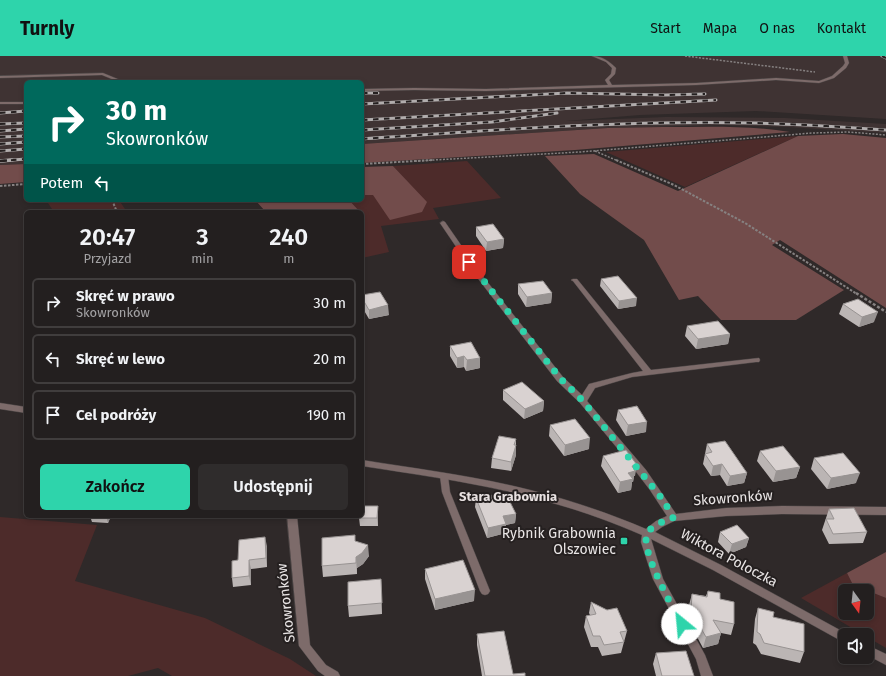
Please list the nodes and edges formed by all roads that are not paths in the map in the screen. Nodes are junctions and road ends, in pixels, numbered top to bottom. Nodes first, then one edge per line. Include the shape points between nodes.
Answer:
1 (594, 56) edge
2 (845, 56) edge
3 (0, 77) edge
4 (118, 80) edge
5 (610, 86) junction
6 (364, 90) edge
7 (0, 103) edge
8 (24, 104) edge
9 (443, 223) dead end
10 (575, 280) dead end
11 (756, 360) dead end
12 (648, 373) junction
13 (583, 401) junction
14 (0, 406) edge
15 (24, 410) edge
16 (364, 463) edge
17 (444, 476) junction
18 (886, 511) edge
19 (292, 518) edge
20 (673, 518) junction
21 (647, 533) junction
22 (485, 590) dead end
23 (838, 634) edge
24 (874, 654) edge
25 (886, 660) edge
26 (334, 676) edge
27 (707, 676) edge

1 - 5 lane via 607,61 614,68 613,74 607,80
2 - 5 lane via 846,65 833,76 819,82 776,79
3 - 4 lane via 103,74
5 - 6 lane
7 - 8 lane
9 - 13 street via 478,275 560,378
10 - 12 street
11 - 12 street
12 - 13 street via 592,386
13 - 20 street via 652,485
14 - 15 street
16 - 17 street, Wiktora Poloczka
17 - 21 street, Wiktora Poloczka via 548,498 591,511
17 - 22 lane via 446,492
18 - 20 street, Skowronków via 782,510 726,512
19 - 26 street, Skowronków via 305,646 322,668
20 - 21 street, Skowronków
21 - 23 street, Wiktora Poloczka
21 - 27 street via 646,542 658,579 701,658
24 - 25 street

